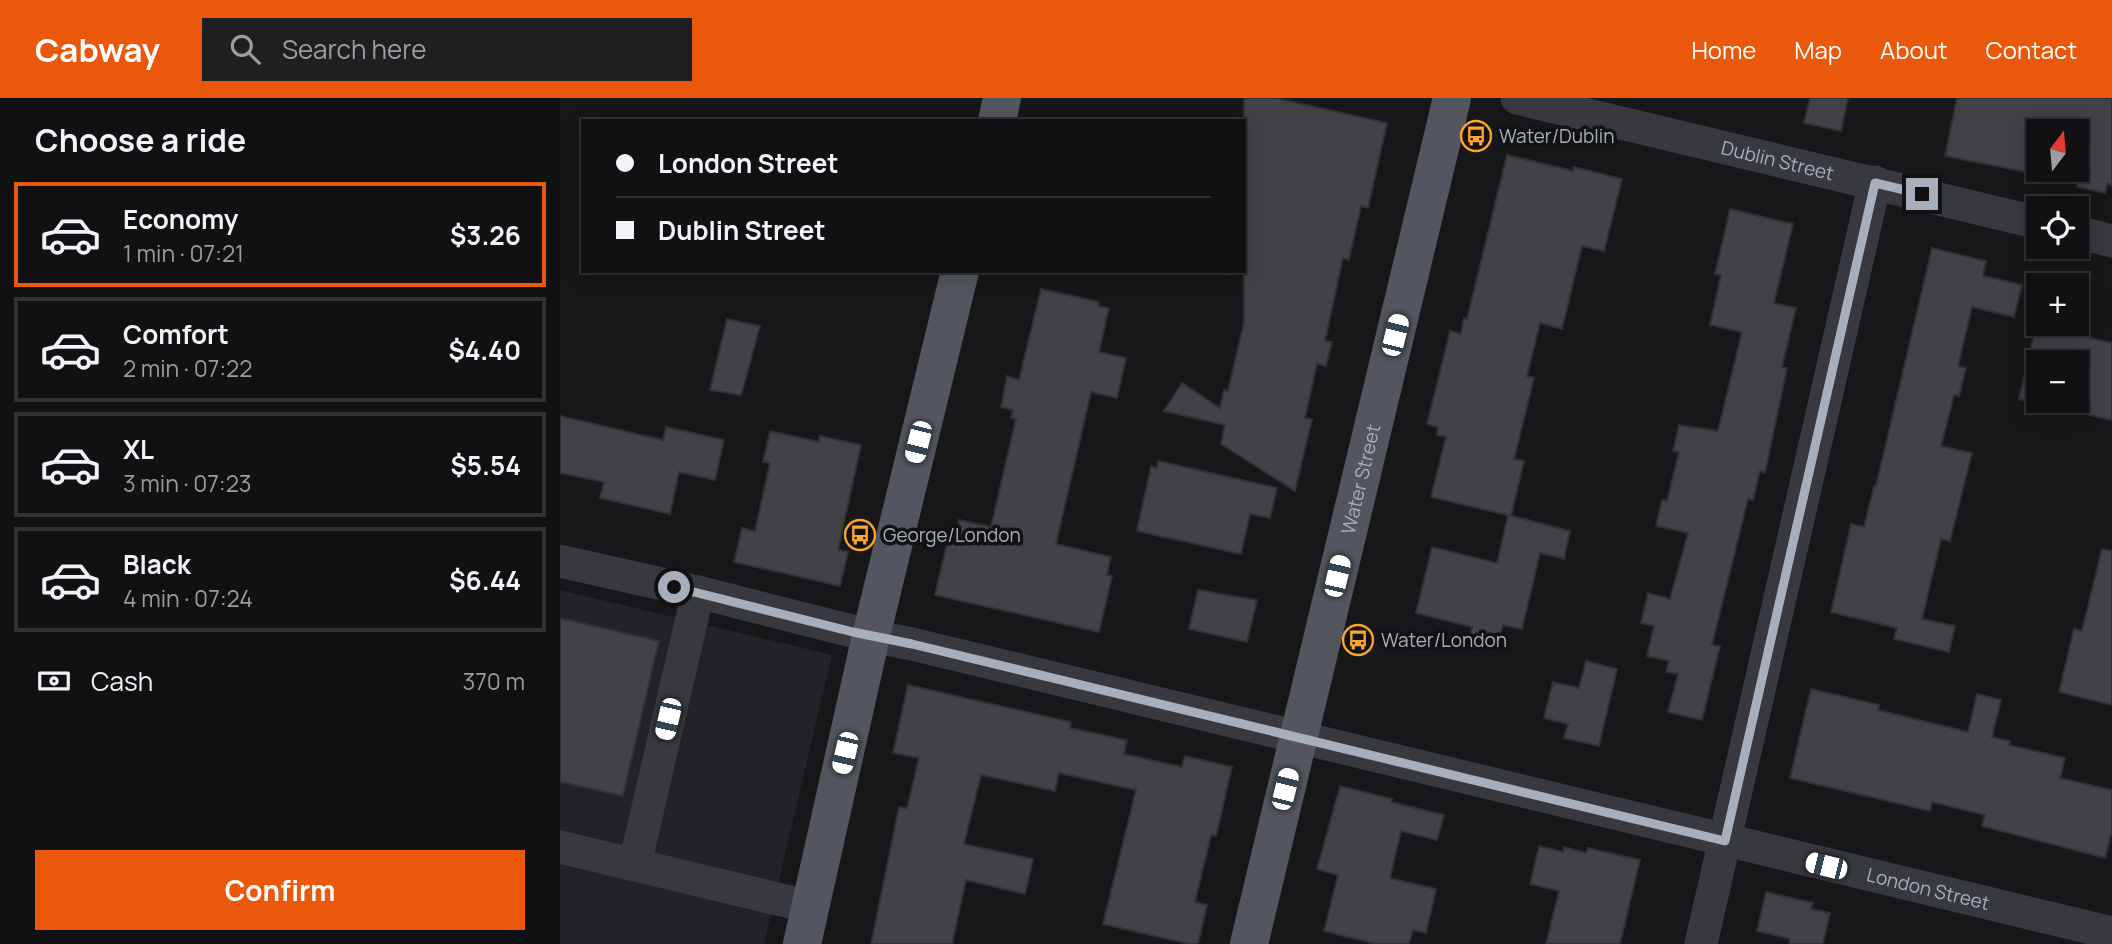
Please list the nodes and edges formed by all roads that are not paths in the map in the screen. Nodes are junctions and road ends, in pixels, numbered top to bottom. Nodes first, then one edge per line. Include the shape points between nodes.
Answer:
1 (1002, 98) edge
2 (1452, 98) edge
3 (1517, 98) edge
4 (997, 119) edge
5 (1875, 183) junction
6 (2026, 220) edge
7 (2089, 235) edge
8 (2112, 241) edge
9 (960, 273) edge
10 (560, 561) edge
11 (698, 592) junction
12 (871, 636) junction
13 (1297, 738) junction
14 (1725, 841) junction
15 (560, 847) edge
16 (635, 864) junction
17 (811, 907) junction
18 (2112, 933) edge
19 (803, 944) edge
20 (1248, 944) edge
21 (1701, 944) edge

1 - 4 main road
2 - 13 main road, Water Street
3 - 5 street, Dublin Street
5 - 6 street, Dublin Street
5 - 14 street
7 - 8 street
9 - 12 main road
10 - 11 street, London Street
11 - 12 street, London Street
11 - 16 street
12 - 13 street, London Street
12 - 17 main road
13 - 14 street, London Street
13 - 20 main road, Water Street
14 - 18 street, London Street
14 - 21 street
15 - 16 street
16 - 17 street
17 - 19 main road

